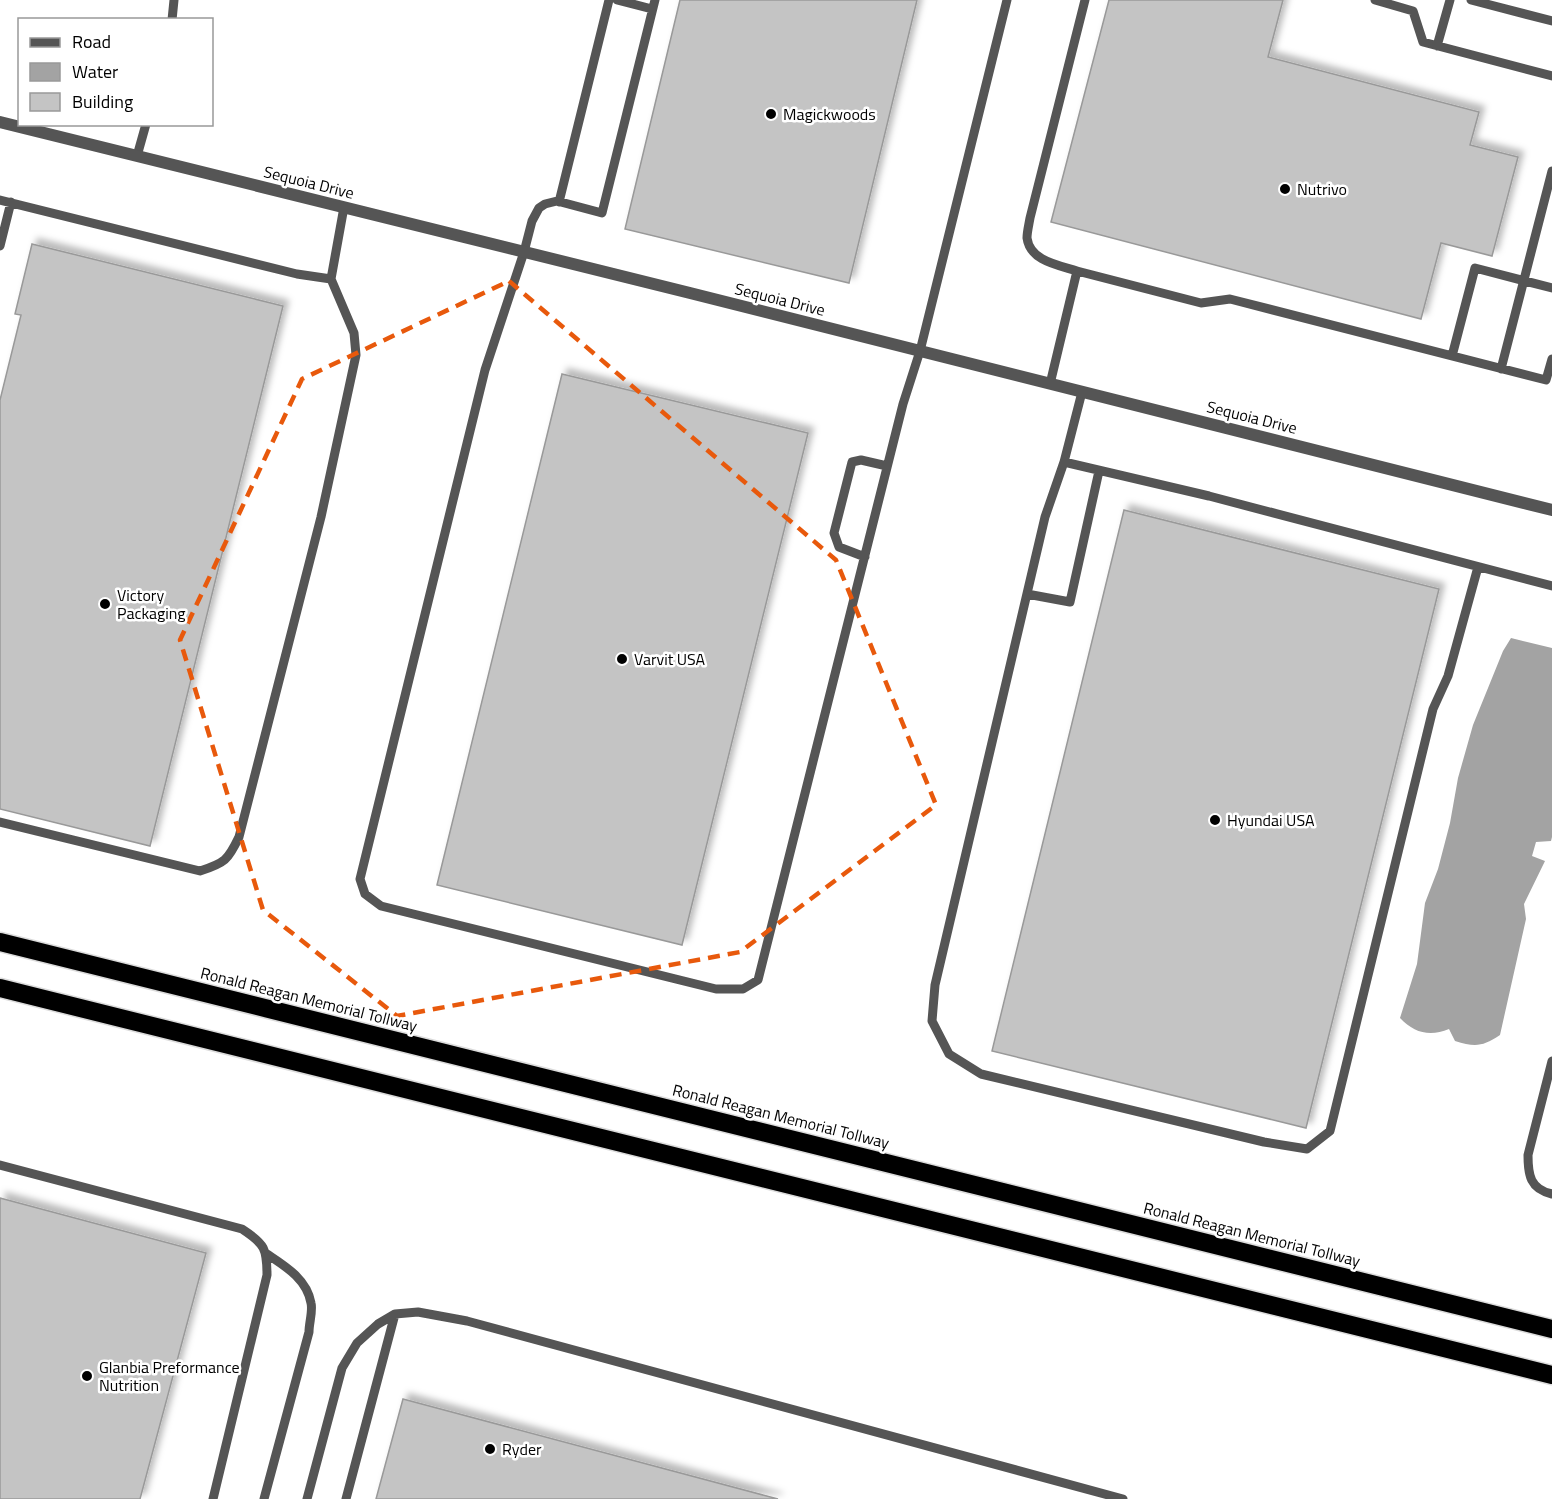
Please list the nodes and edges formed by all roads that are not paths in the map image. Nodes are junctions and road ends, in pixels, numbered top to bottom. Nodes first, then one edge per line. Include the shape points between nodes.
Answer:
1 (174, 0) edge
2 (609, 0) edge
3 (617, 0) edge
4 (1006, 0) edge
5 (1085, 0) edge
6 (1375, 0) edge
7 (1450, 0) edge
8 (1471, 0) edge
9 (653, 4) edge
10 (172, 18) edge
11 (1552, 21) edge
12 (1437, 46) junction
13 (1552, 76) edge
14 (0, 122) edge
15 (145, 126) edge
16 (137, 156) junction
17 (1552, 175) edge
18 (0, 200) edge
19 (11, 202) junction
20 (559, 202) junction
21 (344, 207) junction
22 (0, 246) edge
23 (524, 252) junction
24 (1077, 270) junction
25 (331, 279) junction
26 (1523, 280) junction
27 (1552, 288) edge
28 (920, 351) junction
29 (1452, 356) junction
30 (1552, 359) edge
31 (1501, 369) junction
32 (1050, 384) junction
33 (1082, 392) junction
34 (1064, 462) junction
35 (887, 466) junction
36 (1099, 471) junction
37 (1552, 510) edge
38 (865, 557) junction
39 (1478, 567) junction
40 (1552, 586) edge
41 (1027, 594) junction
42 (0, 822) edge
43 (0, 942) edge
44 (0, 988) edge
45 (1552, 1061) edge
46 (0, 1165) edge
47 (1552, 1194) edge
48 (267, 1254) junction
49 (395, 1314) junction
50 (1552, 1329) edge
51 (1552, 1374) edge
52 (213, 1499) edge
53 (264, 1499) edge
54 (307, 1499) edge
55 (346, 1499) edge
56 (1123, 1499) edge

1 - 10 lane
2 - 20 lane
3 - 9 lane
4 - 28 lane
5 - 24 lane via 1027,237 1033,253 1049,263
6 - 12 lane via 1413,10 1423,42
7 - 12 lane
8 - 11 lane
9 - 20 lane via 602,213
12 - 13 lane
14 - 16 street, Sequoia Drive
15 - 16 lane
16 - 21 street, Sequoia Drive
17 - 26 lane
18 - 19 lane
19 - 22 lane
19 - 25 lane via 297,274
20 - 23 lane via 545,204 535,214
21 - 23 street, Sequoia Drive
21 - 25 lane
23 - 28 street, Sequoia Drive
23 - 38 lane via 485,370 456,485 363,861 360,879 365,894 381,906 716,989 743,989 758,980
24 - 29 lane via 1201,303 1230,299
24 - 32 lane
25 - 42 lane via 354,333 356,355 318,528 239,837 230,856 221,864 200,871
26 - 27 lane
26 - 29 lane via 1475,268
26 - 31 lane
28 - 32 street, Sequoia Drive
28 - 35 lane
29 - 31 lane
30 - 31 lane via 1546,380
32 - 33 street, Sequoia Drive
33 - 34 lane
33 - 37 street, Sequoia Drive
34 - 36 lane
34 - 41 lane via 1045,517
35 - 38 lane
35 - 38 lane via 861,460 852,462 846,482 834,533 839,547
36 - 39 lane
36 - 41 lane via 1070,602
39 - 40 lane
39 - 41 lane via 1450,667 1433,709 1330,1131 1307,1149 981,1074 949,1054 932,1021 935,985
43 - 50 highway, Ronald Reagan Memorial Tollway
44 - 51 highway
45 - 47 lane via 1528,1155 1533,1184
46 - 48 lane via 242,1229 256,1238
48 - 52 lane via 267,1275
48 - 53 lane via 303,1283 312,1304 309,1332
49 - 54 lane via 357,1343 342,1368
49 - 55 lane
49 - 56 lane via 418,1312 467,1321

